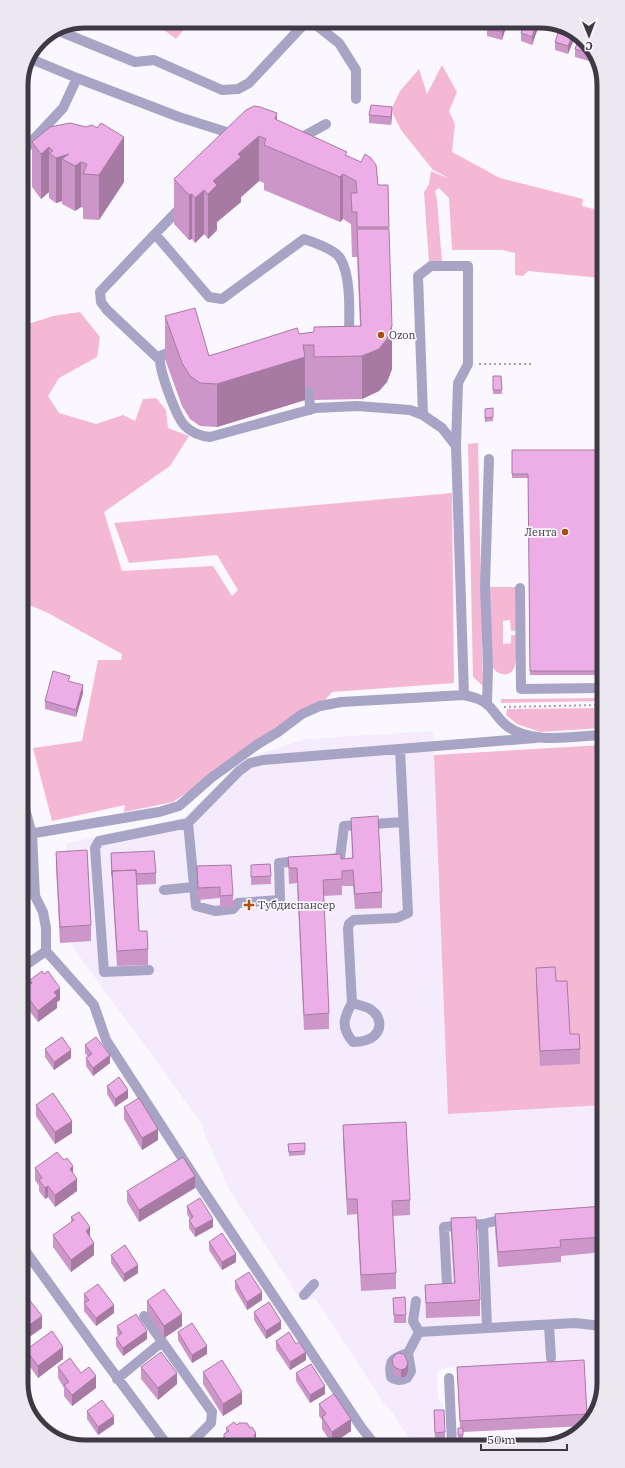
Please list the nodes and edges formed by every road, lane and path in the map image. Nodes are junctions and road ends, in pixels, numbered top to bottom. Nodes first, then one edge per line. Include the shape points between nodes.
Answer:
1 (300, 28) edge
2 (320, 28) edge
3 (62, 33) edge
4 (34, 60) edge
5 (77, 78) junction
6 (356, 99) dead end
7 (326, 124) dead end
8 (244, 137) edge
9 (289, 144) edge
10 (28, 146) edge
11 (188, 200) edge
12 (155, 234) junction
13 (186, 347) edge
14 (350, 350) edge
15 (160, 360) junction
16 (468, 364) junction
17 (532, 364) dead end
18 (309, 388) dead end
19 (310, 410) junction
20 (423, 415) junction
21 (456, 446) junction
22 (489, 459) dead end
23 (520, 588) dead end
24 (597, 688) edge
25 (464, 695) junction
26 (597, 705) edge
27 (488, 706) junction
28 (597, 735) edge
29 (536, 738) junction
30 (400, 749) junction
31 (403, 822) junction
32 (188, 823) junction
33 (28, 835) edge
34 (28, 843) edge
35 (194, 887) junction
36 (164, 890) dead end
37 (46, 951) junction
38 (28, 964) edge
39 (149, 970) dead end
40 (352, 1003) dead end
41 (516, 1217) edge
42 (483, 1224) junction
43 (28, 1255) edge
44 (314, 1284) dead end
45 (447, 1284) edge
46 (304, 1295) dead end
47 (416, 1301) dead end
48 (144, 1316) dead end
49 (549, 1325) junction
50 (597, 1326) edge
51 (487, 1328) junction
52 (419, 1332) junction
53 (162, 1342) junction
54 (408, 1353) dead end
55 (551, 1358) dead end
56 (449, 1378) dead end
57 (117, 1379) junction
58 (163, 1440) edge
59 (194, 1440) edge
60 (371, 1440) edge
61 (452, 1440) edge

1 - 3 street via 249,82 238,89 222,90 154,60 135,62
2 - 6 street via 339,43 356,70
4 - 5 street
5 - 8 street via 179,117
5 - 10 street via 63,108
7 - 9 street
11 - 12 street
12 - 14 street via 209,297 222,299 304,239 320,244 339,256 348,277
12 - 15 street via 100,292 101,302 107,310
13 - 15 street via 160,356
15 - 19 street via 169,395 183,425 201,436 210,437
16 - 17 path
16 - 20 street via 468,266 431,266 418,276
16 - 21 street via 458,383
18 - 19 street
19 - 20 street via 357,406 410,410
20 - 21 street via 442,428
21 - 25 street
22 - 27 street via 485,586
23 - 24 street via 521,690
25 - 27 street via 476,698
25 - 33 street via 341,702 320,706 302,714 258,744 178,806 160,812
26 - 27 path
27 - 29 street via 507,726 520,734
28 - 29 street
29 - 30 street
30 - 31 street
30 - 32 street via 250,763
31 - 35 street via 344,826 340,858 278,863 280,900 238,903 233,909 215,911 196,906
31 - 40 street via 408,913 397,918 354,920 349,924
32 - 35 street
32 - 39 street via 99,841 95,848 104,972
34 - 37 street via 35,896 43,912 46,928
35 - 36 street
37 - 38 street
37 - 60 street via 94,1005 106,1040 205,1194
41 - 42 street
42 - 45 street via 444,1227
42 - 51 street
43 - 57 street
44 - 46 street
47 - 52 street via 413,1321
48 - 53 street
49 - 50 street via 575,1323
49 - 51 street
49 - 55 street
51 - 52 street
52 - 54 street
53 - 57 street
53 - 59 street via 212,1412 211,1423
56 - 61 street
57 - 58 street

